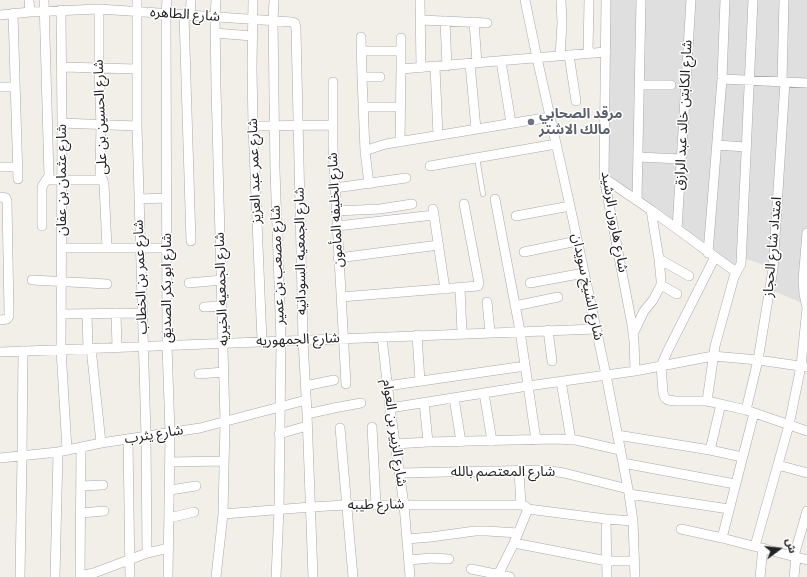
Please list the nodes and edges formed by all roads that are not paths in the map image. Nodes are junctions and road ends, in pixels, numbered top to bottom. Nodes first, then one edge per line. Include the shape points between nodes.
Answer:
1 (30, 0) edge
2 (44, 0) edge
3 (74, 0) edge
4 (137, 0) edge
5 (167, 0) edge
6 (191, 0) edge
7 (216, 0) edge
8 (253, 0) edge
9 (274, 0) edge
10 (420, 0) edge
11 (525, 0) edge
12 (561, 0) edge
13 (589, 0) edge
14 (606, 0) edge
15 (641, 0) edge
16 (691, 0) edge
17 (725, 0) edge
18 (753, 0) edge
19 (784, 0) edge
20 (103, 6) edge
21 (61, 10) junction
22 (75, 10) junction
23 (44, 11) junction
24 (30, 12) junction
25 (137, 12) junction
26 (13, 13) junction
27 (166, 14) junction
28 (0, 15) edge
29 (187, 16) junction
30 (215, 17) junction
31 (253, 20) junction
32 (420, 20) junction
33 (273, 21) junction
34 (444, 21) junction
35 (292, 22) joint
36 (474, 22) junction
37 (487, 23) dead end
38 (215, 33) junction
39 (252, 36) junction
40 (361, 37) dead end
41 (401, 38) dead end
42 (362, 51) junction
43 (401, 51) junction
44 (606, 52) junction
45 (588, 54) junction
46 (565, 56) junction
47 (537, 58) junction
48 (501, 61) junction
49 (473, 64) junction
50 (447, 66) junction
51 (62, 67) junction
52 (435, 67) junction
53 (99, 68) junction
54 (421, 68) junction
55 (137, 69) junction
56 (401, 69) junction
57 (362, 77) junction
58 (380, 77) dead end
59 (722, 79) junction
60 (750, 80) junction
61 (333, 82) dead end
62 (784, 82) junction
63 (807, 82) edge
64 (639, 85) junction
65 (671, 85) dead end
66 (0, 87) edge
67 (15, 87) junction
68 (576, 101) dead end
69 (363, 107) junction
70 (401, 107) junction
71 (550, 117) junction
72 (62, 123) junction
73 (511, 123) junction
74 (101, 125) junction
75 (275, 125) junction
76 (298, 125) junction
77 (333, 125) junction
78 (137, 126) junction
79 (253, 126) junction
80 (476, 129) junction
81 (438, 136) junction
82 (400, 142) junction
83 (556, 144) junction
84 (717, 145) junction
85 (746, 147) junction
86 (366, 151) junction
87 (638, 157) junction
88 (477, 158) junction
89 (681, 159) junction
90 (0, 166) edge
91 (430, 166) dead end
92 (17, 167) junction
93 (406, 178) dead end
94 (604, 178) junction
95 (18, 179) dead end
96 (46, 180) junction
97 (62, 180) junction
98 (103, 180) junction
99 (369, 184) junction
100 (335, 188) junction
101 (483, 194) dead end
102 (3, 198) edge
103 (167, 198) junction
104 (139, 199) junction
105 (495, 199) dead end
106 (637, 200) junction
107 (412, 204) dead end
108 (464, 204) dead end
109 (570, 206) junction
110 (651, 210) junction
111 (336, 211) junction
112 (516, 216) dead end
113 (42, 226) dead end
114 (337, 226) junction
115 (677, 229) junction
116 (4, 233) edge
117 (807, 233) edge
118 (190, 241) dead end
119 (577, 241) junction
120 (439, 245) junction
121 (61, 248) junction
122 (107, 248) junction
123 (141, 248) junction
124 (167, 248) junction
125 (524, 252) dead end
126 (712, 255) junction
127 (338, 258) junction
128 (659, 259) junction
129 (736, 272) junction
130 (584, 273) junction
131 (689, 276) dead end
132 (32, 280) dead end
133 (222, 280) junction
134 (61, 282) junction
135 (190, 282) dead end
136 (530, 283) dead end
137 (107, 284) dead end
138 (661, 286) junction
139 (460, 288) junction
140 (445, 289) junction
141 (677, 294) dead end
142 (558, 297) dead end
143 (341, 298) junction
144 (487, 302) dead end
145 (222, 306) junction
146 (515, 306) junction
147 (204, 307) dead end
148 (143, 313) junction
149 (60, 314) junction
150 (87, 314) junction
151 (116, 314) junction
152 (0, 320) edge
153 (596, 328) junction
154 (548, 330) junction
155 (520, 331) junction
156 (490, 332) junction
157 (462, 333) junction
158 (633, 334) junction
159 (417, 335) junction
160 (382, 337) junction
161 (344, 338) junction
162 (303, 340) junction
163 (262, 341) junction
164 (281, 341) junction
165 (223, 343) junction
166 (167, 345) junction
167 (143, 346) junction
168 (117, 347) junction
169 (90, 348) junction
170 (61, 349) junction
171 (23, 351) junction
172 (0, 352) edge
173 (713, 356) junction
174 (758, 360) junction
175 (552, 361) dead end
176 (525, 366) junction
177 (661, 366) junction
178 (804, 367) edge
179 (635, 371) junction
180 (224, 372) junction
181 (199, 374) dead end
182 (606, 375) junction
183 (334, 380) dead end
184 (420, 381) junction
185 (561, 381) junction
186 (346, 384) dead end
187 (305, 386) junction
188 (387, 386) junction
189 (528, 386) junction
190 (484, 393) junction
191 (454, 398) junction
192 (306, 400) junction
193 (707, 401) junction
194 (424, 402) junction
195 (361, 403) dead end
196 (721, 404) junction
197 (279, 407) junction
198 (390, 408) junction
199 (750, 412) junction
200 (307, 414) junction
201 (225, 422) junction
202 (789, 425) junction
203 (307, 426) junction
204 (372, 427) dead end
205 (340, 428) dead end
206 (807, 431) edge
207 (170, 433) junction
208 (279, 434) junction
209 (617, 435) junction
210 (146, 436) junction
211 (128, 439) junction
212 (536, 440) junction
213 (571, 440) junction
214 (492, 441) junction
215 (428, 442) junction
216 (461, 442) junction
217 (101, 443) junction
218 (395, 444) junction
219 (81, 447) junction
220 (620, 450) junction
221 (710, 450) junction
222 (62, 451) junction
223 (22, 456) junction
224 (742, 457) junction
225 (0, 458) edge
226 (224, 461) junction
227 (170, 462) junction
228 (623, 464) junction
229 (778, 465) junction
230 (519, 471) junction
231 (400, 473) junction
232 (807, 473) edge
233 (735, 484) junction
234 (103, 485) dead end
235 (81, 486) junction
236 (196, 486) dead end
237 (170, 490) junction
238 (628, 491) junction
239 (346, 505) junction
240 (376, 505) junction
241 (404, 505) junction
242 (311, 507) junction
243 (524, 507) junction
244 (729, 509) junction
245 (279, 510) junction
246 (104, 511) dead end
247 (807, 511) edge
248 (194, 512) dead end
249 (80, 513) junction
250 (223, 514) junction
251 (169, 518) junction
252 (606, 519) junction
253 (633, 521) junction
254 (681, 529) dead end
255 (518, 534) junction
256 (722, 538) junction
257 (407, 539) junction
258 (514, 543) junction
259 (759, 547) junction
260 (169, 548) junction
261 (147, 553) junction
262 (795, 557) junction
263 (130, 559) junction
264 (449, 559) dead end
265 (409, 560) junction
266 (807, 560) edge
267 (607, 561) junction
268 (634, 561) junction
269 (471, 569) dead end
270 (80, 576) edge
271 (497, 576) edge
272 (20, 577) edge
273 (55, 577) edge
274 (130, 577) edge
275 (168, 577) edge
276 (216, 577) edge
277 (276, 577) edge
278 (313, 577) edge
279 (353, 577) edge
280 (410, 577) edge
281 (510, 577) edge
282 (607, 577) edge
283 (635, 577) edge
284 (760, 577) edge
285 (794, 577) edge

1 - 24 street
2 - 23 street
3 - 22 street
4 - 25 street, شارع عمر بن الخطاب
5 - 27 street, شارع ابو بكر الصديق
6 - 29 street
7 - 30 street, شارع الجمعيه الخيريه
8 - 31 street, شارع عمر عبد العزيز
9 - 33 street, شارع مصعب بن عمير
10 - 32 street
11 - 47 street, شارع الشيخ سويدان
12 - 46 street
13 - 45 street
14 - 44 street, شارع هارون الرشيد
15 - 64 street
16 - 89 street, شارع الكابتن خالد عبد الرازق
17 - 59 street
18 - 60 street
19 - 62 street, امتداد شارع الحجاز
20 - 22 street, شارع الطاهره
20 - 25 street, شارع الطاهره
20 - 53 street, شارع الحسين بن على
21 - 22 street, شارع الطاهره
21 - 23 street, شارع الطاهره
21 - 51 street, شارع عثمان بن عفان
23 - 24 street, شارع الطاهره
23 - 96 street via 48,176
24 - 26 street, شارع الطاهره
25 - 27 street, شارع الطاهره
25 - 55 street, شارع عمر بن الخطاب
26 - 28 street, شارع الطاهره
26 - 67 street
27 - 29 street, شارع الطاهره
27 - 103 street, شارع ابو بكر الصديق
29 - 30 street, شارع الطاهره
29 - 118 street
30 - 31 street, شارع الطاهره
30 - 38 street, شارع الجمعيه الخيريه
31 - 33 street, شارع الطاهره
31 - 39 street, شارع عمر عبد العزيز
32 - 34 street
32 - 54 street
33 - 35 street, شارع الطاهره
33 - 75 street, شارع مصعب بن عمير
34 - 36 street
34 - 50 street
35 - 76 street, شارع الجمعيه السودانيه via 296,29
36 - 37 street
36 - 49 street
38 - 39 street
38 - 133 street, شارع الجمعيه الخيريه
39 - 79 street, شارع عمر عبد العزيز
40 - 42 street
41 - 43 street
42 - 43 street
42 - 57 street
43 - 56 street
44 - 45 street
44 - 94 street, شارع هارون الرشيد
45 - 46 street
46 - 47 street
46 - 68 street
47 - 48 street
47 - 71 street, شارع الشيخ سويدان
48 - 49 street
48 - 73 street
49 - 50 street
49 - 80 street
50 - 52 street
51 - 53 street
51 - 72 street, شارع عثمان بن عفان
52 - 54 street
52 - 81 street
53 - 55 street
53 - 74 street, شارع الحسين بن على
54 - 56 street
55 - 78 street, شارع عمر بن الخطاب
56 - 70 street
57 - 58 street
57 - 69 street
59 - 60 street
59 - 84 street
60 - 62 street
60 - 85 street
61 - 77 street, شارع الخليفه المأمون
62 - 63 street
62 - 174 street, امتداد شارع الحجاز via 773,269
64 - 65 street
64 - 87 street
66 - 67 street
67 - 92 street
69 - 70 street
69 - 86 street
70 - 82 street
71 - 73 street
71 - 83 street, شارع الشيخ سويدان
72 - 74 street
72 - 97 street, شارع عثمان بن عفان
73 - 80 street
74 - 78 street
74 - 98 street, شارع الحسين بن على via 100,174
75 - 76 street
75 - 79 street
75 - 164 street, شارع مصعب بن عمير
76 - 77 street
76 - 162 street, شارع الجمعيه السودانيه
77 - 100 street, شارع الخليفه المأمون
78 - 104 street, شارع عمر بن الخطاب
79 - 163 street, شارع عمر عبد العزيز
80 - 81 street
81 - 82 street
82 - 86 street
83 - 88 street
83 - 109 street, شارع الشيخ سويدان
84 - 85 street
84 - 126 street
85 - 129 street via 741,264
86 - 99 street
87 - 89 street
87 - 106 street
88 - 91 street
88 - 101 lane
89 - 115 street, شارع الكابتن خالد عبد الرازق
90 - 92 street
92 - 95 street
93 - 99 street
94 - 106 street
94 - 158 street, شارع هارون الرشيد
96 - 97 street
96 - 113 street via 42,188
97 - 98 street
97 - 121 street, شارع عثمان بن عفان
98 - 122 street, شارع الحسين بن على
99 - 100 street
100 - 111 street, شارع الخليفه المأمون
102 - 116 street via 7,201
103 - 104 street
103 - 124 street, شارع ابو بكر الصديق
104 - 123 street, شارع عمر بن الخطاب
105 - 146 street
106 - 110 street
107 - 111 street via 380,209
108 - 139 street via 479,285
109 - 112 street
109 - 119 street, شارع الشيخ سويدان
110 - 115 street
110 - 128 street
111 - 114 street, شارع الخليفه المأمون
114 - 120 street via 434,212
114 - 127 street, شارع الخليفه المأمون
115 - 126 street
116 - 152 street via 9,316 5,320
117 - 178 street via 803,280 806,308
119 - 125 street
119 - 130 street, شارع الشيخ سويدان
120 - 127 street
120 - 140 street
121 - 122 street
121 - 134 street, شارع عثمان بن عفان
122 - 123 street
123 - 124 street
123 - 148 street, شارع عمر بن الخطاب
124 - 166 street, شارع ابو بكر الصديق
126 - 129 street
126 - 177 street
127 - 143 street, شارع الخليفه المأمون
128 - 131 street
128 - 138 street
129 - 173 street
130 - 136 street
130 - 153 street, شارع الشيخ سويدان
132 - 134 street
133 - 135 street
133 - 145 street, شارع الجمعيه الخيريه
134 - 137 street
134 - 149 street, شارع عثمان بن عفان
138 - 141 street
138 - 158 street via 644,311
139 - 140 street
139 - 157 street
140 - 143 street
142 - 146 street
143 - 161 street, شارع الخليفه المأمون
144 - 156 street
145 - 147 street
145 - 165 street, شارع الجمعيه الخيريه
146 - 155 street
148 - 151 street
148 - 167 street, شارع عمر بن الخطاب
149 - 150 street
149 - 170 street, شارع عثمان بن عفان
150 - 151 street
150 - 169 street
151 - 168 street
153 - 154 street, شارع الجمهوريه
153 - 182 street, شارع الشيخ سويدان
154 - 155 street, شارع الجمهوريه
154 - 175 street
155 - 156 street, شارع الجمهوريه
155 - 176 street
156 - 157 street, شارع الجمهوريه
157 - 159 street, شارع الجمهوريه
158 - 179 street, شارع هارون الرشيد
159 - 160 street, شارع الجمهوريه
159 - 184 street
160 - 161 street, شارع الجمهوريه
160 - 188 street, شارع الزبير بن العوام
161 - 162 street, شارع الجمهوريه
161 - 186 street, شارع الخليفه المأمون
162 - 164 street, شارع الجمهوريه
162 - 187 street, شارع الجمعيه السودانيه
163 - 164 street, شارع الجمهوريه
163 - 165 street, شارع الجمهوريه
164 - 197 street, شارع مصعب بن عمير
165 - 166 street, شارع الجمهوريه
165 - 180 street, شارع الجمعيه الخيريه
166 - 167 street, شارع الجمهوريه
166 - 207 street, شارع ابو بكر الصديق
167 - 168 street, شارع الجمهوريه
167 - 210 street, شارع عمر بن الخطاب
168 - 169 street, شارع الجمهوريه
169 - 170 street, شارع الجمهوريه
169 - 217 street
170 - 171 street, شارع الجمهوريه
170 - 222 street, شارع عثمان بن عفان
171 - 172 street, شارع الجمهوريه
171 - 223 street
173 - 174 street
173 - 177 street
173 - 193 street
174 - 178 street
174 - 199 street, امتداد شارع الحجاز
176 - 184 street
176 - 189 street
177 - 179 street
177 - 193 street via 665,398 675,401
178 - 202 street
179 - 182 street
180 - 181 street
180 - 201 street, شارع الجمعيه الخيريه
182 - 185 street
182 - 209 street, شارع الشيخ سويدان
183 - 187 street
184 - 188 street
185 - 189 street
185 - 213 street
187 - 192 street, شارع الجمعيه السودانيه
188 - 198 street, شارع الزبير بن العوام
189 - 190 street
189 - 212 street
190 - 191 street
190 - 214 street
191 - 194 street
191 - 216 street
192 - 197 street, شارع يثرب
192 - 200 street, شارع الجمعيه السودانيه
193 - 196 street
194 - 198 street
194 - 215 street
195 - 200 street
196 - 199 street
196 - 221 street
197 - 201 street, شارع يثرب
197 - 208 street, شارع مصعب بن عمير
198 - 218 street, شارع الزبير بن العوام
199 - 202 street
199 - 224 street, امتداد شارع الحجاز
200 - 203 street, شارع الجمعيه السودانيه
201 - 207 street, شارع يثرب
201 - 226 street, شارع الجمعيه الخيريه
202 - 206 street
202 - 229 street
203 - 208 street
203 - 242 street, شارع الجمعيه السودانيه
204 - 240 street
205 - 239 street
207 - 210 street, شارع يثرب
207 - 227 street, شارع ابو بكر الصديق
208 - 245 street, شارع مصعب بن عمير
209 - 220 street, شارع الشيخ سويدان
209 - 221 street
210 - 211 street, شارع يثرب
210 - 261 street, شارع عمر بن الخطاب
211 - 217 street, شارع يثرب
211 - 263 street
212 - 213 street
212 - 214 street
213 - 220 street
214 - 216 street
215 - 216 street
215 - 218 street
217 - 219 street, شارع يثرب
218 - 231 street, شارع الزبير بن العوام
219 - 222 street, شارع يثرب
219 - 235 street
220 - 228 street, شارع الشيخ سويدان
221 - 224 street
222 - 223 street, شارع يثرب
222 - 273 street, شارع عثمان بن عفان
223 - 225 street, شارع يثرب
223 - 272 street
224 - 233 street, امتداد شارع الحجاز
226 - 227 street
226 - 250 street, شارع الجمعيه الخيريه
227 - 237 street, شارع ابو بكر الصديق
228 - 233 street
228 - 238 street, شارع الشيخ سويدان
229 - 232 street
229 - 259 street
230 - 231 street, شارع المعتصم بالله
230 - 238 street, شارع المعتصم بالله via 555,471
230 - 243 street
231 - 241 street, شارع الزبير بن العوام
233 - 244 street, امتداد شارع الحجاز
234 - 235 street
235 - 249 street
236 - 237 street
237 - 251 street, شارع ابو بكر الصديق
238 - 244 street, شارع المعتصم بالله
238 - 253 street, شارع الشيخ سويدان
239 - 240 street, شارع طيبه
239 - 242 street, شارع طيبه
239 - 279 street
240 - 241 street, شارع طيبه
241 - 243 street, شارع طيبه
241 - 257 street, شارع الزبير بن العوام
242 - 245 street, شارع طيبه
242 - 278 street, شارع الجمعيه السودانيه
243 - 252 street, شارع طيبه
243 - 255 street
244 - 256 street, امتداد شارع الحجاز
245 - 250 street, شارع طيبه
245 - 277 street, شارع مصعب بن عمير
246 - 249 street
247 - 262 street
248 - 251 street
249 - 270 street
250 - 276 street, شارع الجمعيه الخيريه
251 - 260 street, شارع ابو بكر الصديق
252 - 253 street, شارع طيبه
252 - 267 street
253 - 268 street, شارع الشيخ سويدان
254 - 256 street
255 - 257 street via 481,531
255 - 258 street
256 - 259 street
257 - 265 street, شارع الزبير بن العوام
258 - 267 street
258 - 271 street
259 - 262 street
259 - 284 street
260 - 261 street
260 - 275 street, شارع ابو بكر الصديق
261 - 263 street
262 - 266 street
262 - 285 street
263 - 270 street
263 - 274 street
264 - 265 street
265 - 280 street, شارع الزبير بن العوام
267 - 268 street
267 - 282 street
268 - 283 street, شارع الشيخ سويدان
269 - 271 street
271 - 281 street

